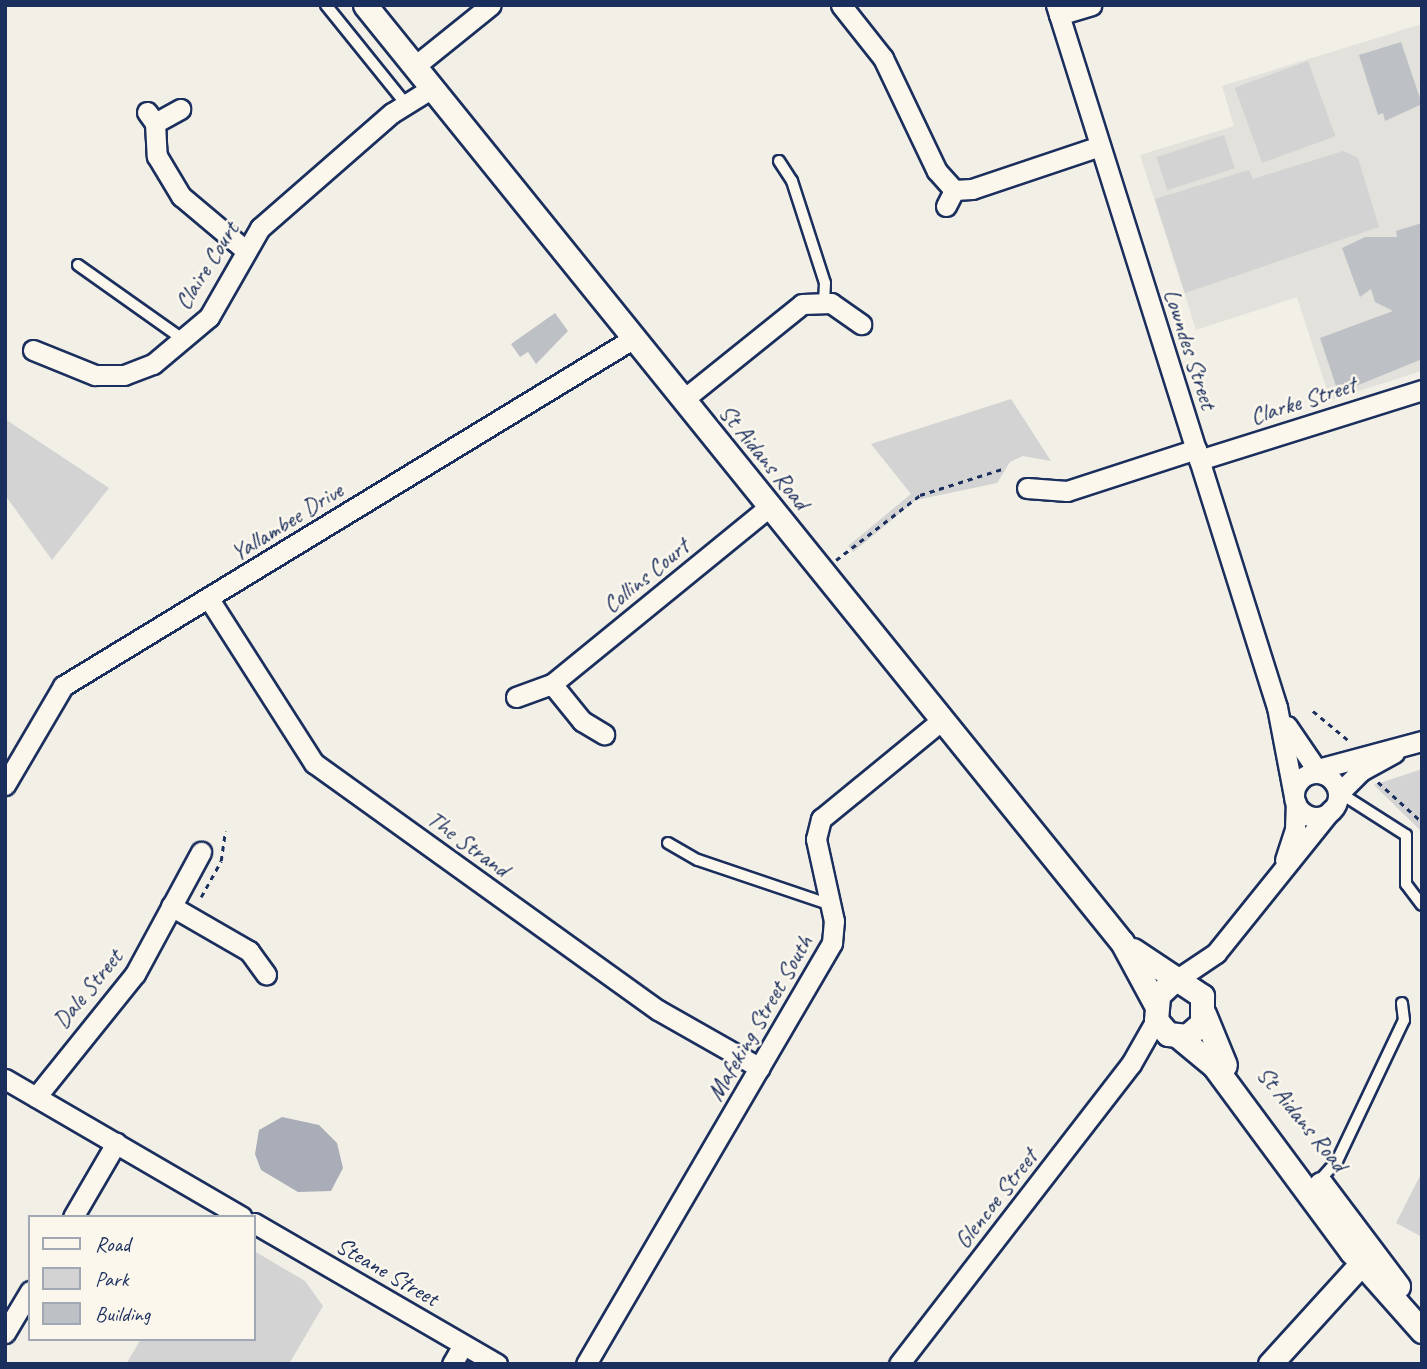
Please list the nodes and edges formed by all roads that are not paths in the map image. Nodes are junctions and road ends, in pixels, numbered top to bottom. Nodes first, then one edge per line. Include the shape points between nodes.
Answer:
1 (326, 5) edge
2 (365, 5) edge
3 (491, 5) edge
4 (841, 5) edge
5 (1091, 5) edge
6 (1058, 10) edge
7 (415, 66) junction
8 (432, 88) junction
9 (406, 104) junction
10 (180, 109) dead end
11 (1100, 146) junction
12 (779, 161) dead end
13 (244, 249) junction
14 (78, 265) dead end
15 (824, 301) junction
16 (861, 324) dead end
17 (634, 338) junction
18 (185, 341) junction
19 (33, 350) dead end
20 (1422, 390) edge
21 (684, 399) junction
22 (1198, 454) junction
23 (1027, 488) dead end
24 (771, 506) junction
25 (209, 599) junction
26 (552, 684) junction
27 (516, 697) dead end
28 (1277, 707) junction
29 (943, 719) junction
30 (604, 734) dead end
31 (1418, 742) edge
32 (1317, 769) junction
33 (5, 785) edge
34 (1295, 799) junction
35 (1337, 799) junction
36 (668, 843) dead end
37 (201, 852) dead end
38 (1282, 867) junction
39 (831, 905) junction
40 (1422, 905) edge
41 (171, 906) junction
42 (1122, 942) junction
43 (1216, 953) junction
44 (266, 974) dead end
45 (1177, 979) junction
46 (1402, 1003) dead end
47 (1203, 1005) junction
48 (1156, 1011) junction
49 (1178, 1037) junction
50 (1131, 1064) junction
51 (760, 1068) junction
52 (5, 1079) edge
53 (36, 1097) junction
54 (116, 1143) junction
55 (1319, 1181) junction
56 (74, 1215) edge
57 (239, 1215) edge
58 (256, 1224) edge
59 (1362, 1252) junction
60 (28, 1294) edge
61 (1422, 1315) edge
62 (1422, 1331) edge
63 (5, 1333) edge
64 (463, 1345) junction
65 (452, 1364) edge
66 (496, 1364) edge
67 (586, 1364) edge
68 (900, 1364) edge
69 (1270, 1364) edge

1 - 9 lane
2 - 7 street, St Aidans Road
3 - 7 street
4 - 11 street via 883,58 950,198
5 - 6 street
6 - 11 street, Lowndes Street
7 - 8 street, St Aidans Road
8 - 9 street, Claire Court
8 - 17 street, St Aidans Road
9 - 13 street, Claire Court via 274,215
10 - 13 street via 151,118 157,156 181,196
11 - 22 street, Lowndes Street
12 - 15 lane via 792,181 825,282
13 - 18 street, Claire Court via 216,305
14 - 18 lane
15 - 16 street
15 - 21 street via 791,310
17 - 21 street, St Aidans Road
17 - 25 street, Yallambee Drive
18 - 19 street, Claire Court via 153,364 111,376 78,370
20 - 22 street, Clarke Street
21 - 24 street, St Aidans Road
22 - 23 street, Clarke Street via 1068,491
22 - 28 street, Lowndes Street
24 - 26 street, Collins Court
24 - 29 street, St Aidans Road
25 - 33 street, Yallambee Drive via 63,686
25 - 51 street, The Strand via 314,764 658,1010
26 - 27 street, Collins Court
26 - 30 street via 582,721
28 - 32 street, Lowndes Street
28 - 34 street, Lowndes Street
29 - 39 street, Mafeking Street South via 821,819 816,839
29 - 42 street, St Aidans Road
31 - 32 street
31 - 35 street via 1361,771
32 - 34 street via 1298,783
32 - 35 street, Lowndes Street
34 - 35 street via 1311,816
34 - 38 street via 1295,829
35 - 38 street
35 - 40 lane via 1406,835 1406,884
36 - 39 lane via 698,860
37 - 41 street, Dale Street
38 - 43 street
39 - 51 street, Mafeking Street South via 832,943
41 - 44 street via 248,951
41 - 53 street, Dale Street via 135,974
42 - 45 street, St Aidans Road
42 - 48 street, St Aidans Road
43 - 45 street
43 - 47 street
45 - 47 street, St Aidans Road
45 - 48 street
46 - 55 lane via 1404,1020 1337,1161
47 - 49 street via 1198,1029
47 - 55 street, St Aidans Road via 1221,1059
48 - 49 street, St Aidans Road
48 - 50 street, Glencoe Street
49 - 50 street, Glencoe Street
49 - 59 street, St Aidans Road via 1230,1085
50 - 68 street, Glencoe Street
51 - 67 street, Mafeking Street South
52 - 53 street
53 - 54 street
54 - 56 street
54 - 57 street
55 - 59 street, St Aidans Road
58 - 64 street, Steane Street
59 - 61 street
59 - 62 street
59 - 69 street
60 - 63 street
64 - 65 street
64 - 66 street, Steane Street

